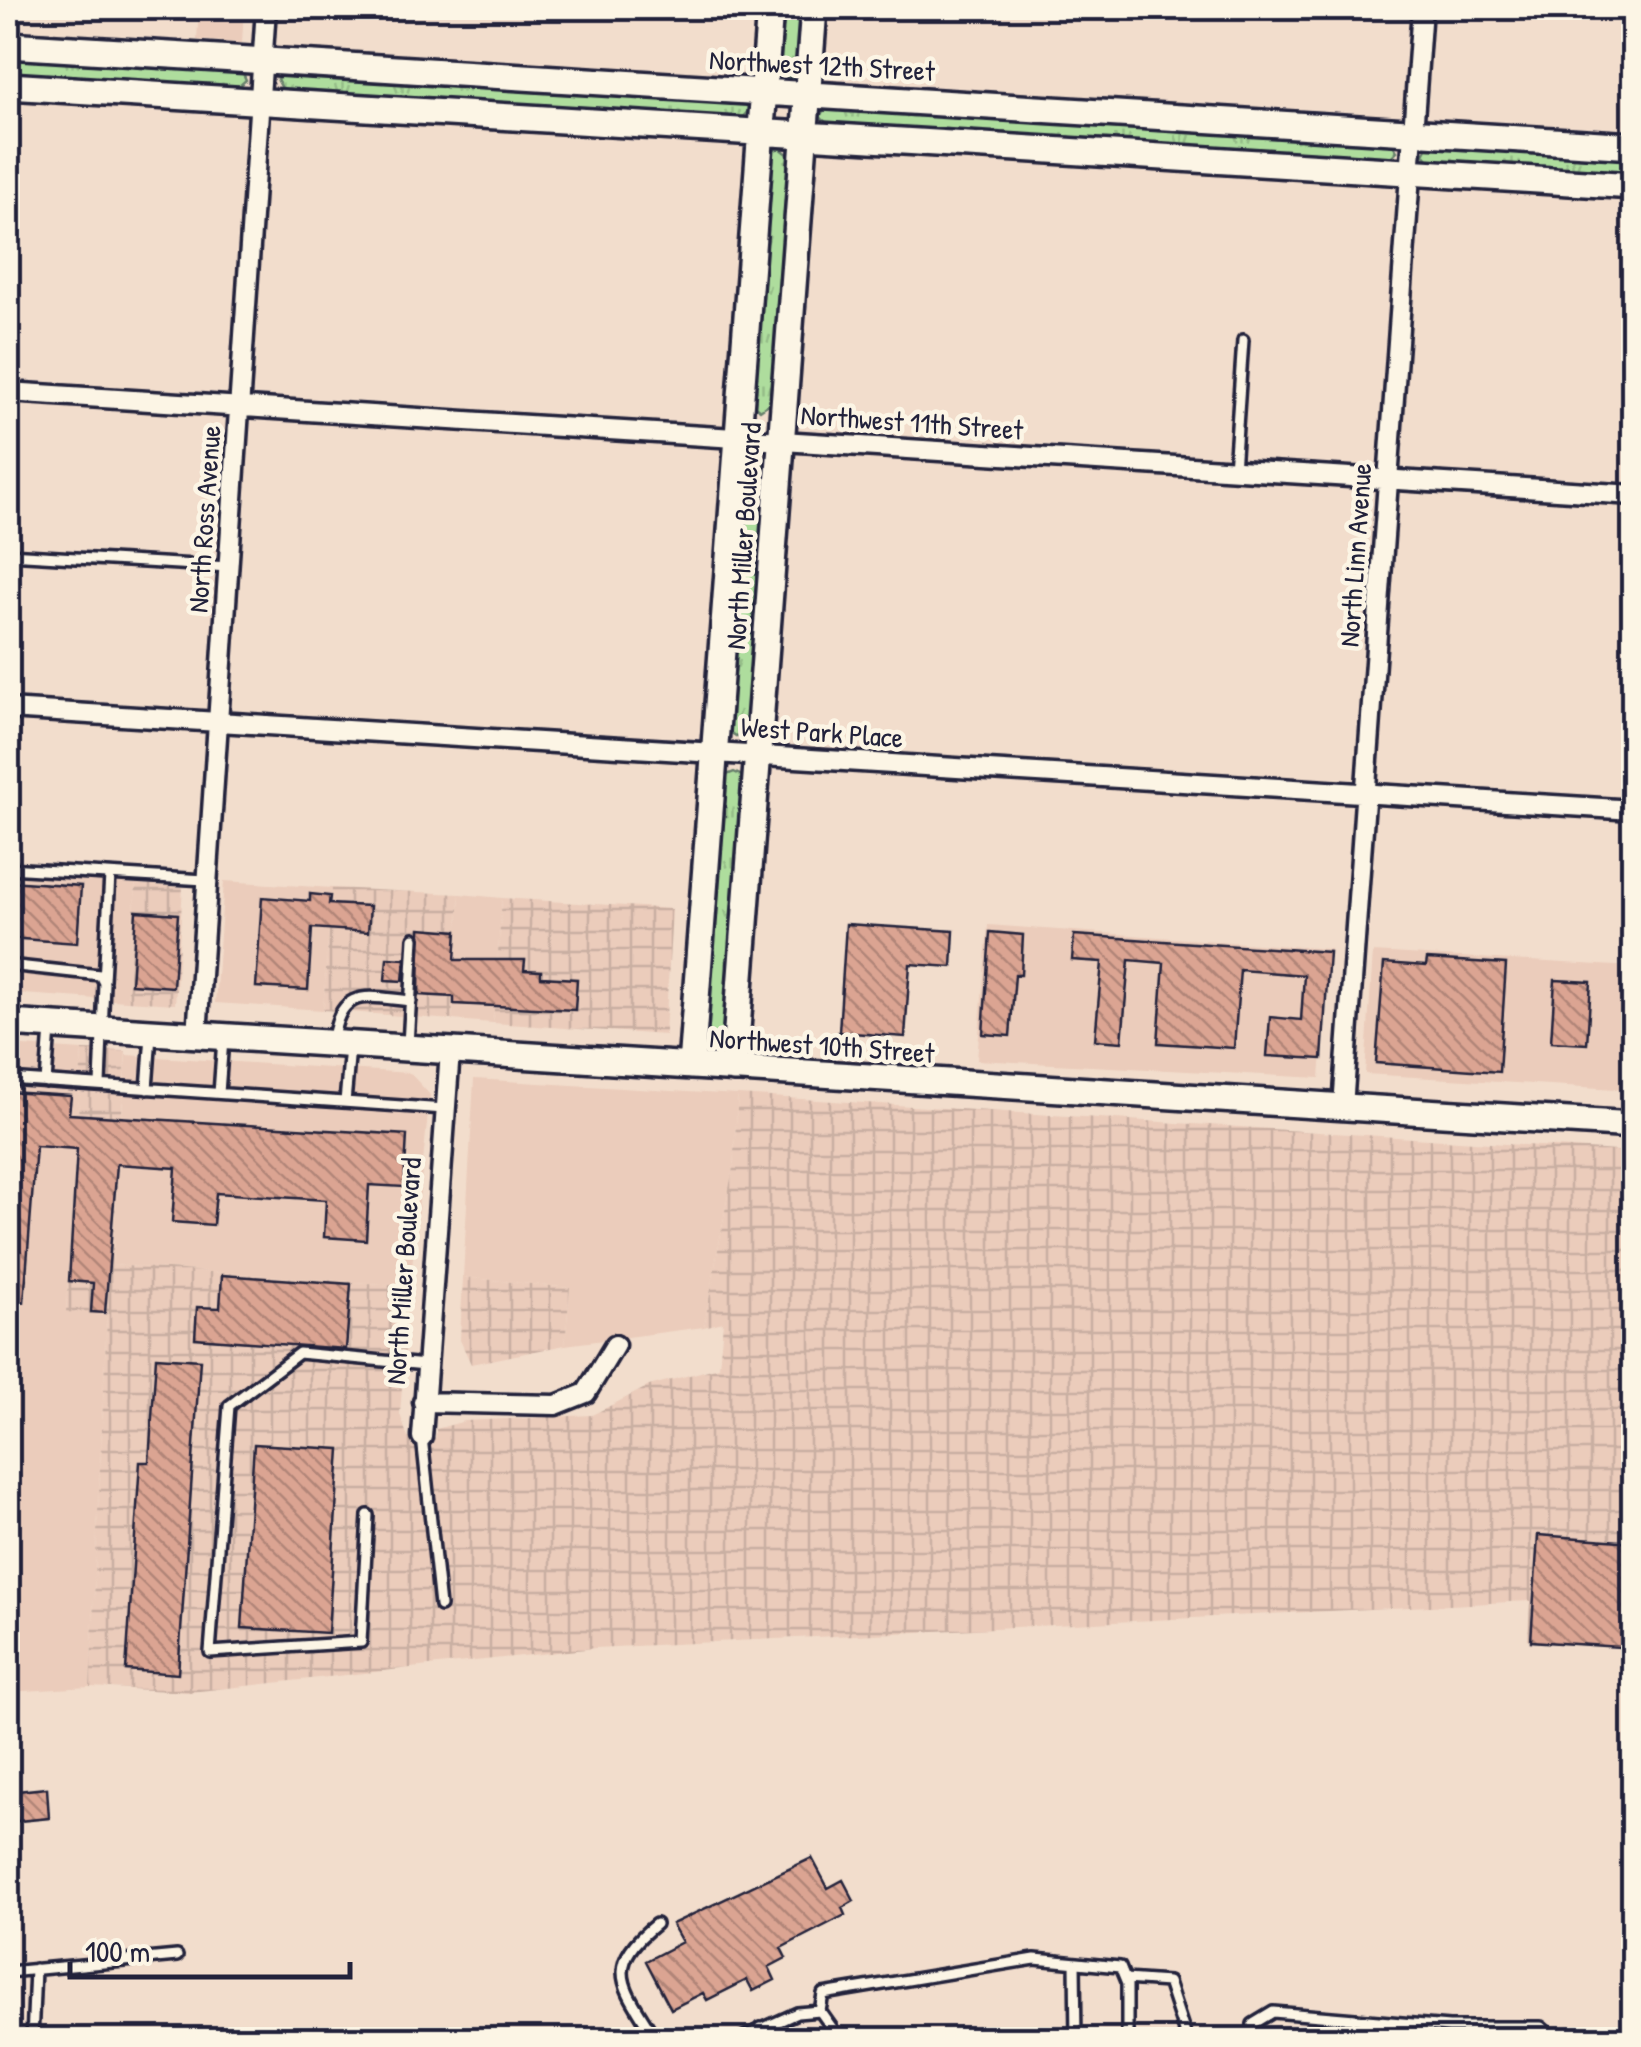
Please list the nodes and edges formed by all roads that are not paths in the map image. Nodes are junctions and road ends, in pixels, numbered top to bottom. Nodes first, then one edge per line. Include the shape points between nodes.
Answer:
1 (266, 8) edge
2 (770, 8) edge
3 (814, 8) edge
4 (1422, 8) edge
5 (8, 45) edge
6 (263, 59) junction
7 (8, 86) edge
8 (764, 92) junction
9 (807, 94) junction
10 (260, 104) junction
11 (760, 132) junction
12 (1413, 133) junction
13 (804, 135) junction
14 (1634, 146) edge
15 (1411, 172) junction
16 (1634, 186) edge
17 (1243, 340) dead end
18 (8, 392) edge
19 (239, 406) junction
20 (736, 439) junction
21 (780, 442) junction
22 (1234, 470) junction
23 (1388, 480) junction
24 (1634, 495) edge
25 (8, 554) edge
26 (230, 567) junction
27 (8, 709) edge
28 (216, 722) junction
29 (713, 753) junction
30 (758, 756) junction
31 (1366, 794) junction
32 (1634, 810) edge
33 (8, 868) edge
34 (110, 874) junction
35 (205, 880) junction
36 (414, 938) dead end
37 (8, 965) edge
38 (104, 983) junction
39 (411, 1001) junction
40 (8, 1024) edge
41 (50, 1026) junction
42 (103, 1029) junction
43 (151, 1032) junction
44 (197, 1035) junction
45 (224, 1036) junction
46 (342, 1044) junction
47 (408, 1048) junction
48 (450, 1051) junction
49 (691, 1066) junction
50 (734, 1069) junction
51 (8, 1079) edge
52 (46, 1082) junction
53 (100, 1086) junction
54 (148, 1089) junction
55 (219, 1094) junction
56 (346, 1102) junction
57 (1343, 1107) junction
58 (446, 1108) junction
59 (1634, 1125) edge
60 (615, 1346) dead end
61 (426, 1365) junction
62 (423, 1402) junction
63 (422, 1437) joint
64 (368, 1516) dead end
65 (440, 1606) dead end
66 (656, 1924) dead end
67 (177, 1956) dead end
68 (1075, 1964) junction
69 (34, 1969) junction
70 (8, 1972) edge
71 (1125, 1979) junction
72 (820, 2011) junction
73 (761, 2028) junction
74 (32, 2040) edge
75 (656, 2040) edge
76 (737, 2040) edge
77 (777, 2040) edge
78 (828, 2040) edge
79 (1076, 2040) edge
80 (1127, 2040) edge
81 (1187, 2040) edge
82 (1252, 2040) edge
83 (1556, 2040) edge

1 - 6 street, North Ross Avenue
2 - 8 street, North Miller Boulevard
3 - 9 street, North Miller Boulevard
4 - 12 street, North Linn Avenue
5 - 6 street, Northwest 12th Street
6 - 8 street, Northwest 12th Street
6 - 10 street, North Ross Avenue
7 - 10 street
8 - 9 street, Northwest 12th Street
8 - 11 street, North Miller Boulevard
9 - 12 street, Northwest 12th Street
9 - 13 street, North Miller Boulevard
10 - 11 street
10 - 19 street, North Ross Avenue
11 - 13 street
11 - 20 street, North Miller Boulevard
12 - 14 street, Northwest 12th Street
12 - 15 street, North Linn Avenue
13 - 15 street
13 - 21 street, North Miller Boulevard
15 - 16 street
15 - 23 street, North Linn Avenue
17 - 22 lane
18 - 19 street, Northwest 11th Street
19 - 20 street, Northwest 11th Street
19 - 26 street, North Ross Avenue
20 - 21 street, Northwest 11th Street
20 - 29 street, North Miller Boulevard
21 - 22 street, Northwest 11th Street
21 - 30 street, North Miller Boulevard
22 - 23 street, Northwest 11th Street
23 - 24 street, Northwest 11th Street
23 - 31 street, North Linn Avenue
25 - 26 lane
26 - 28 street, North Ross Avenue
27 - 28 street, West Park Place
28 - 29 street, West Park Place
28 - 35 street, North Ross Avenue
29 - 30 street, West Park Place
29 - 49 street, North Miller Boulevard
30 - 31 street, West Park Place
30 - 50 street, North Miller Boulevard
31 - 32 street, West Park Place
31 - 57 street, North Linn Avenue
33 - 34 lane
34 - 35 lane
34 - 38 lane
35 - 44 street, North Ross Avenue
36 - 39 lane
37 - 38 lane via 92,971
38 - 42 lane
39 - 46 lane via 362,996 348,1002 336,1014
39 - 47 lane
40 - 41 street, Northwest 10th Street
41 - 42 street, Northwest 10th Street
41 - 52 lane
42 - 43 street, Northwest 10th Street
42 - 53 lane
43 - 44 street, Northwest 10th Street
43 - 54 lane
44 - 45 street, Northwest 10th Street
45 - 46 street, Northwest 10th Street
45 - 55 lane
46 - 47 street, Northwest 10th Street
46 - 56 lane
47 - 48 street, Northwest 10th Street
48 - 49 street, Northwest 10th Street
48 - 58 street, North Miller Boulevard
49 - 50 street, Northwest 10th Street
50 - 57 street, Northwest 10th Street
51 - 52 lane
52 - 53 lane
53 - 54 lane
54 - 55 lane
55 - 56 lane
56 - 58 lane
57 - 59 street, Northwest 10th Street
58 - 61 street, North Miller Boulevard
60 - 62 street via 586,1393 556,1405
61 - 62 street, North Miller Boulevard
61 - 64 lane via 299,1353 229,1406 210,1652 361,1642
62 - 63 street, North Miller Boulevard
63 - 65 lane
66 - 75 lane via 630,1945 622,1971
67 - 69 lane
68 - 71 lane via 1120,1967
68 - 72 lane via 1034,1959 856,1986 823,1994
68 - 79 lane
69 - 70 lane
69 - 74 lane
71 - 80 lane
71 - 81 lane via 1168,1982
72 - 73 lane
72 - 78 lane via 832,2028
73 - 76 lane
73 - 77 lane
82 - 83 lane via 1253,2024 1273,2012 1540,2027

